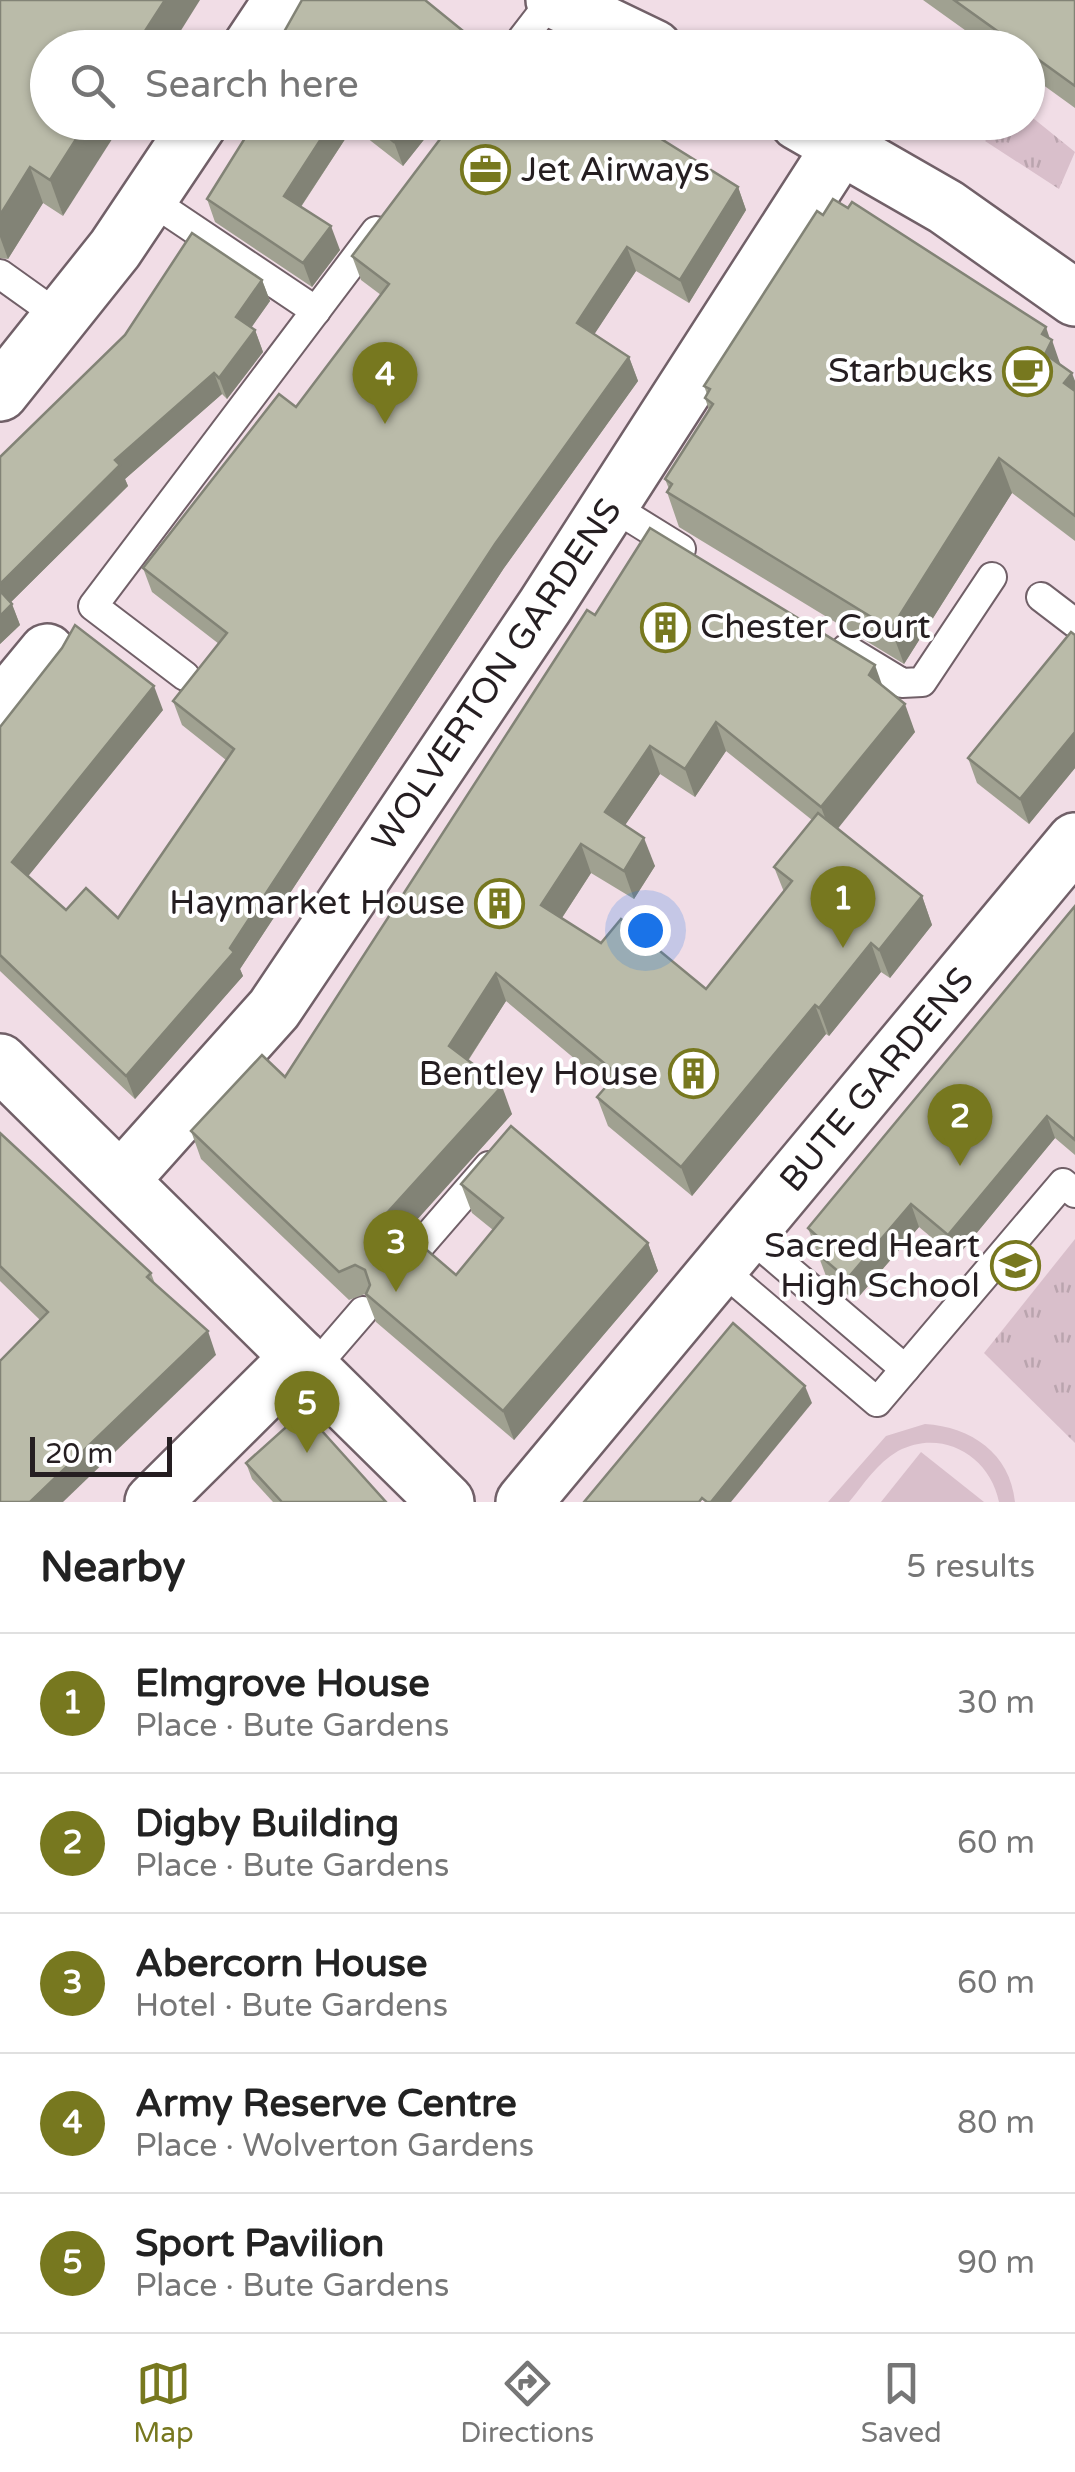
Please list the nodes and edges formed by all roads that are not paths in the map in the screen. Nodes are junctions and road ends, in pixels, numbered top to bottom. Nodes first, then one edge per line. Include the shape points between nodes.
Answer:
1 (282, 0) edge
2 (553, 0) edge
3 (262, 30) edge
4 (529, 30) edge
5 (616, 30) edge
6 (188, 140) edge
7 (816, 140) edge
8 (829, 140) edge
9 (149, 199) junction
10 (391, 212) edge
11 (0, 274) edge
12 (1075, 298) edge
13 (316, 312) junction
14 (63, 320) junction
15 (0, 392) edge
16 (610, 505) junction
17 (709, 566) edge
18 (992, 577) dead end
19 (1041, 597) dead end
20 (1075, 623) edge
21 (824, 636) edge
22 (46, 652) dead end
23 (185, 676) dead end
24 (0, 710) edge
25 (1075, 841) edge
26 (2, 1067) edge
27 (507, 1145) edge
28 (121, 1180) junction
29 (1075, 1193) edge
30 (734, 1252) junction
31 (411, 1256) edge
32 (363, 1311) edge
33 (306, 1363) junction
34 (905, 1370) junction
35 (153, 1502) edge
36 (446, 1502) edge
37 (524, 1502) edge

1 - 3 street
2 - 4 lane
2 - 5 street
6 - 9 street
7 - 16 street, WOLVERTON GARDENS
8 - 12 street via 946,207
9 - 13 lane
9 - 14 street
10 - 13 lane
11 - 14 lane
13 - 23 lane via 93,606
14 - 15 street
16 - 17 lane
16 - 28 street, WOLVERTON GARDENS via 274,1009
18 - 21 lane via 922,682 912,686
19 - 20 lane
22 - 24 street
25 - 30 street, BUTE GARDENS
26 - 28 street
27 - 31 lane
28 - 33 street
29 - 34 lane via 1064,1183
30 - 34 lane
30 - 34 lane via 877,1402
30 - 37 street, BUTE GARDENS
32 - 33 lane
33 - 35 street
33 - 36 street

